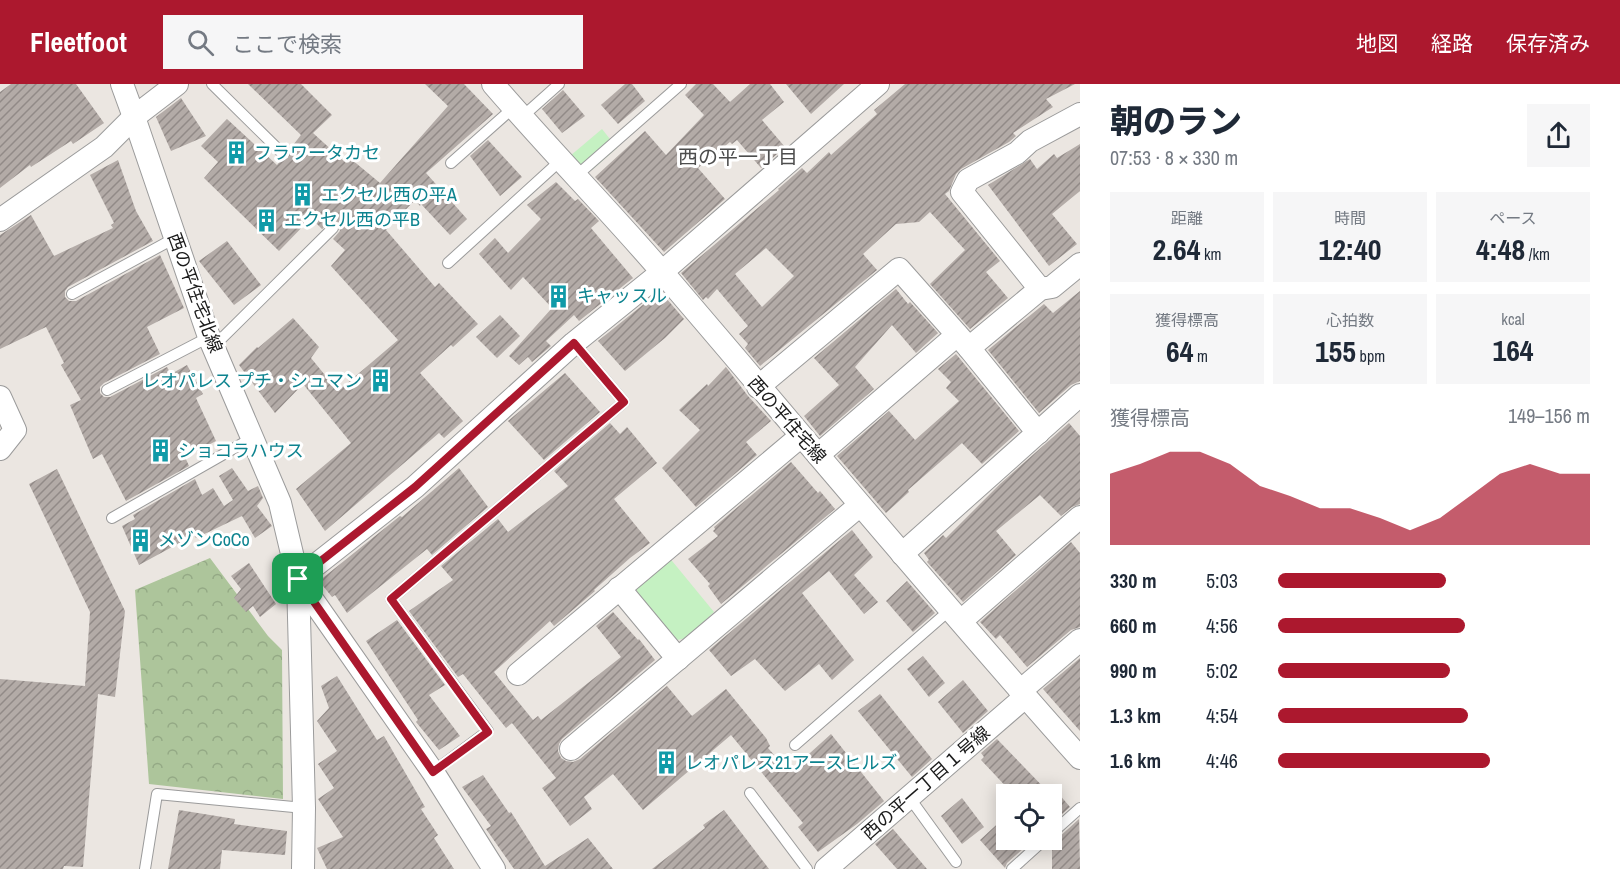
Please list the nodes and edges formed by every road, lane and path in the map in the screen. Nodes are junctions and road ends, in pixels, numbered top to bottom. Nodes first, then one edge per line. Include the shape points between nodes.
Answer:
1 (122, 84) edge
2 (177, 84) edge
3 (212, 84) edge
4 (493, 84) edge
5 (559, 84) edge
6 (681, 84) edge
7 (869, 87) edge
8 (517, 112) junction
9 (1080, 114) edge
10 (134, 117) junction
11 (282, 153) dead end
12 (451, 163) dead end
13 (568, 169) junction
14 (0, 220) edge
15 (333, 228) dead end
16 (175, 238) junction
17 (448, 263) dead end
18 (1080, 264) edge
19 (662, 272) junction
20 (1041, 289) junction
21 (72, 294) dead end
22 (963, 341) junction
23 (211, 342) junction
24 (574, 343) junction
25 (758, 387) junction
26 (107, 390) dead end
27 (0, 397) edge
28 (1078, 401) edge
29 (1038, 433) junction
30 (801, 436) junction
31 (252, 438) junction
32 (0, 449) edge
33 (818, 455) junction
34 (861, 505) junction
35 (1080, 517) edge
36 (112, 518) dead end
37 (902, 554) junction
38 (298, 579) junction
39 (619, 588) junction
40 (956, 615) junction
41 (1080, 640) edge
42 (678, 659) junction
43 (518, 674) dead end
44 (1023, 694) junction
45 (795, 746) dead end
46 (571, 748) dead end
47 (1080, 758) edge
48 (433, 772) junction
49 (750, 793) dead end
50 (909, 797) junction
51 (304, 808) junction
52 (1080, 808) edge
53 (1062, 824) edge
54 (1033, 850) edge
55 (956, 862) dead end
56 (145, 869) edge
57 (303, 869) edge
58 (494, 869) edge
59 (807, 869) edge
60 (826, 869) edge
61 (1012, 869) edge

1 - 10 street, 西の平住宅北線
2 - 10 street
3 - 11 lane
4 - 8 street, 西の平住宅線
5 - 8 lane
6 - 13 lane
7 - 19 street
8 - 12 lane
8 - 13 street, 西の平住宅線
9 - 20 street via 968,180 962,192
10 - 14 street via 104,147
10 - 16 street, 西の平住宅北線
13 - 17 lane
13 - 19 street, 西の平住宅線
15 - 23 lane
16 - 21 lane
16 - 23 street, 西の平住宅北線
18 - 20 street via 1052,287
19 - 24 street
19 - 25 street, 西の平住宅線
20 - 22 street
22 - 25 street via 900,268
22 - 29 street
22 - 33 street
23 - 26 lane
23 - 31 street, 西の平住宅北線
24 - 38 street via 415,487
24 - 48 lane via 624,402 391,599 488,732
25 - 30 street, 西の平住宅線
27 - 32 street via 15,430
28 - 29 street
29 - 37 street
30 - 33 street, 西の平住宅線
30 - 39 street
31 - 36 lane
31 - 38 street, 西の平住宅北線 via 280,503
33 - 34 street, 西の平住宅線
34 - 37 street, 西の平住宅線
34 - 42 street
35 - 40 street
37 - 40 street, 西の平住宅線
38 - 48 street, 西の平住宅北線
38 - 51 street
39 - 42 street
39 - 43 street
40 - 44 street, 西の平住宅線
40 - 45 lane
41 - 44 street, 西の平一丁目１号線
42 - 46 street
44 - 47 street, 西の平住宅線
44 - 50 street, 西の平一丁目１号線
48 - 58 street, 西の平住宅北線
49 - 59 lane
50 - 55 lane
50 - 60 street, 西の平一丁目１号線
51 - 56 lane via 157,794
51 - 57 street
52 - 53 lane
54 - 61 lane

